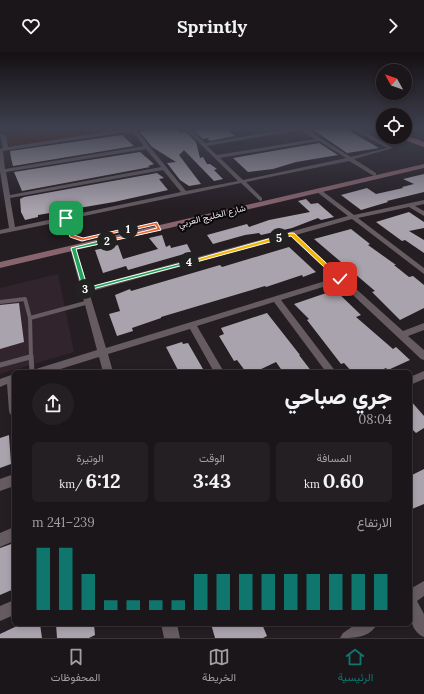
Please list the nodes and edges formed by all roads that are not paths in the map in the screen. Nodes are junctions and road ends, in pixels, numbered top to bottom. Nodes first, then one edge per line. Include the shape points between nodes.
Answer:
1 (2, 156) edge
2 (91, 156) edge
3 (155, 156) edge
4 (220, 156) edge
5 (346, 156) edge
6 (360, 156) edge
7 (216, 157) joint
8 (350, 159) junction
9 (424, 163) edge
10 (424, 166) edge
11 (164, 168) junction
12 (3, 171) junction
13 (374, 174) junction
14 (241, 181) junction
15 (319, 191) junction
16 (184, 192) junction
17 (7, 197) junction
18 (260, 199) junction
19 (424, 202) edge
20 (410, 205) junction
21 (424, 214) edge
22 (353, 217) junction
23 (66, 218) junction
24 (158, 226) junction
25 (12, 229) junction
26 (0, 232) edge
27 (292, 234) junction
28 (70, 243) junction
29 (0, 259) edge
30 (0, 266) edge
31 (424, 272) edge
32 (340, 279) junction
33 (86, 290) junction
34 (276, 299) junction
35 (0, 302) edge
36 (89, 302) junction
37 (30, 318) junction
38 (192, 325) junction
39 (424, 326) edge
40 (403, 335) junction
41 (104, 352) junction
42 (424, 356) edge
43 (30, 357) junction
44 (0, 365) edge
45 (32, 370) edge
46 (46, 370) edge
47 (108, 370) edge
48 (218, 370) edge
49 (329, 370) edge
50 (424, 375) edge
51 (12, 378) edge
52 (412, 380) edge
53 (0, 383) edge
54 (12, 481) edge
55 (0, 485) edge
56 (12, 535) edge
57 (0, 540) edge
58 (424, 588) edge
59 (412, 596) edge
60 (12, 608) edge
61 (412, 608) edge
62 (0, 614) edge
63 (169, 626) edge
64 (424, 629) edge
65 (172, 638) edge

1 - 12 street
2 - 12 street
3 - 11 street
4 - 7 street
5 - 8 street
6 - 8 street
7 - 14 street
8 - 13 street
8 - 14 street
9 - 13 main road, شارع الخليج العربي
10 - 15 main road, شارع الخليج العربي
11 - 16 street
11 - 17 street
12 - 17 street
13 - 18 main road, شارع الخليج العربي
14 - 16 street
14 - 18 street
15 - 22 street
15 - 24 main road, شارع الخليج العربي
16 - 23 street
17 - 25 street
18 - 24 main road, شارع الخليج العربي
19 - 20 street
20 - 21 street
20 - 22 street
22 - 27 street
22 - 31 street
23 - 25 street
23 - 28 street
24 - 28 main road, شارع الخليج العربي
24 - 28 main road, شارع الخليج العربي
25 - 26 street
27 - 32 street
27 - 33 street
28 - 29 main road, شارع الخليج العربي
28 - 30 main road, شارع الخليج العربي
28 - 33 street
32 - 34 street
32 - 40 street
33 - 36 street
34 - 38 street
34 - 49 street
35 - 37 lane via 25,299
36 - 37 lane
36 - 41 street
37 - 43 lane
38 - 41 street
38 - 48 street
39 - 40 street
40 - 42 street
41 - 46 street
41 - 47 street
43 - 44 lane
43 - 45 lane
50 - 52 street
51 - 53 street
54 - 55 street
56 - 57 street
58 - 59 street
60 - 62 street
61 - 64 street
63 - 65 street

